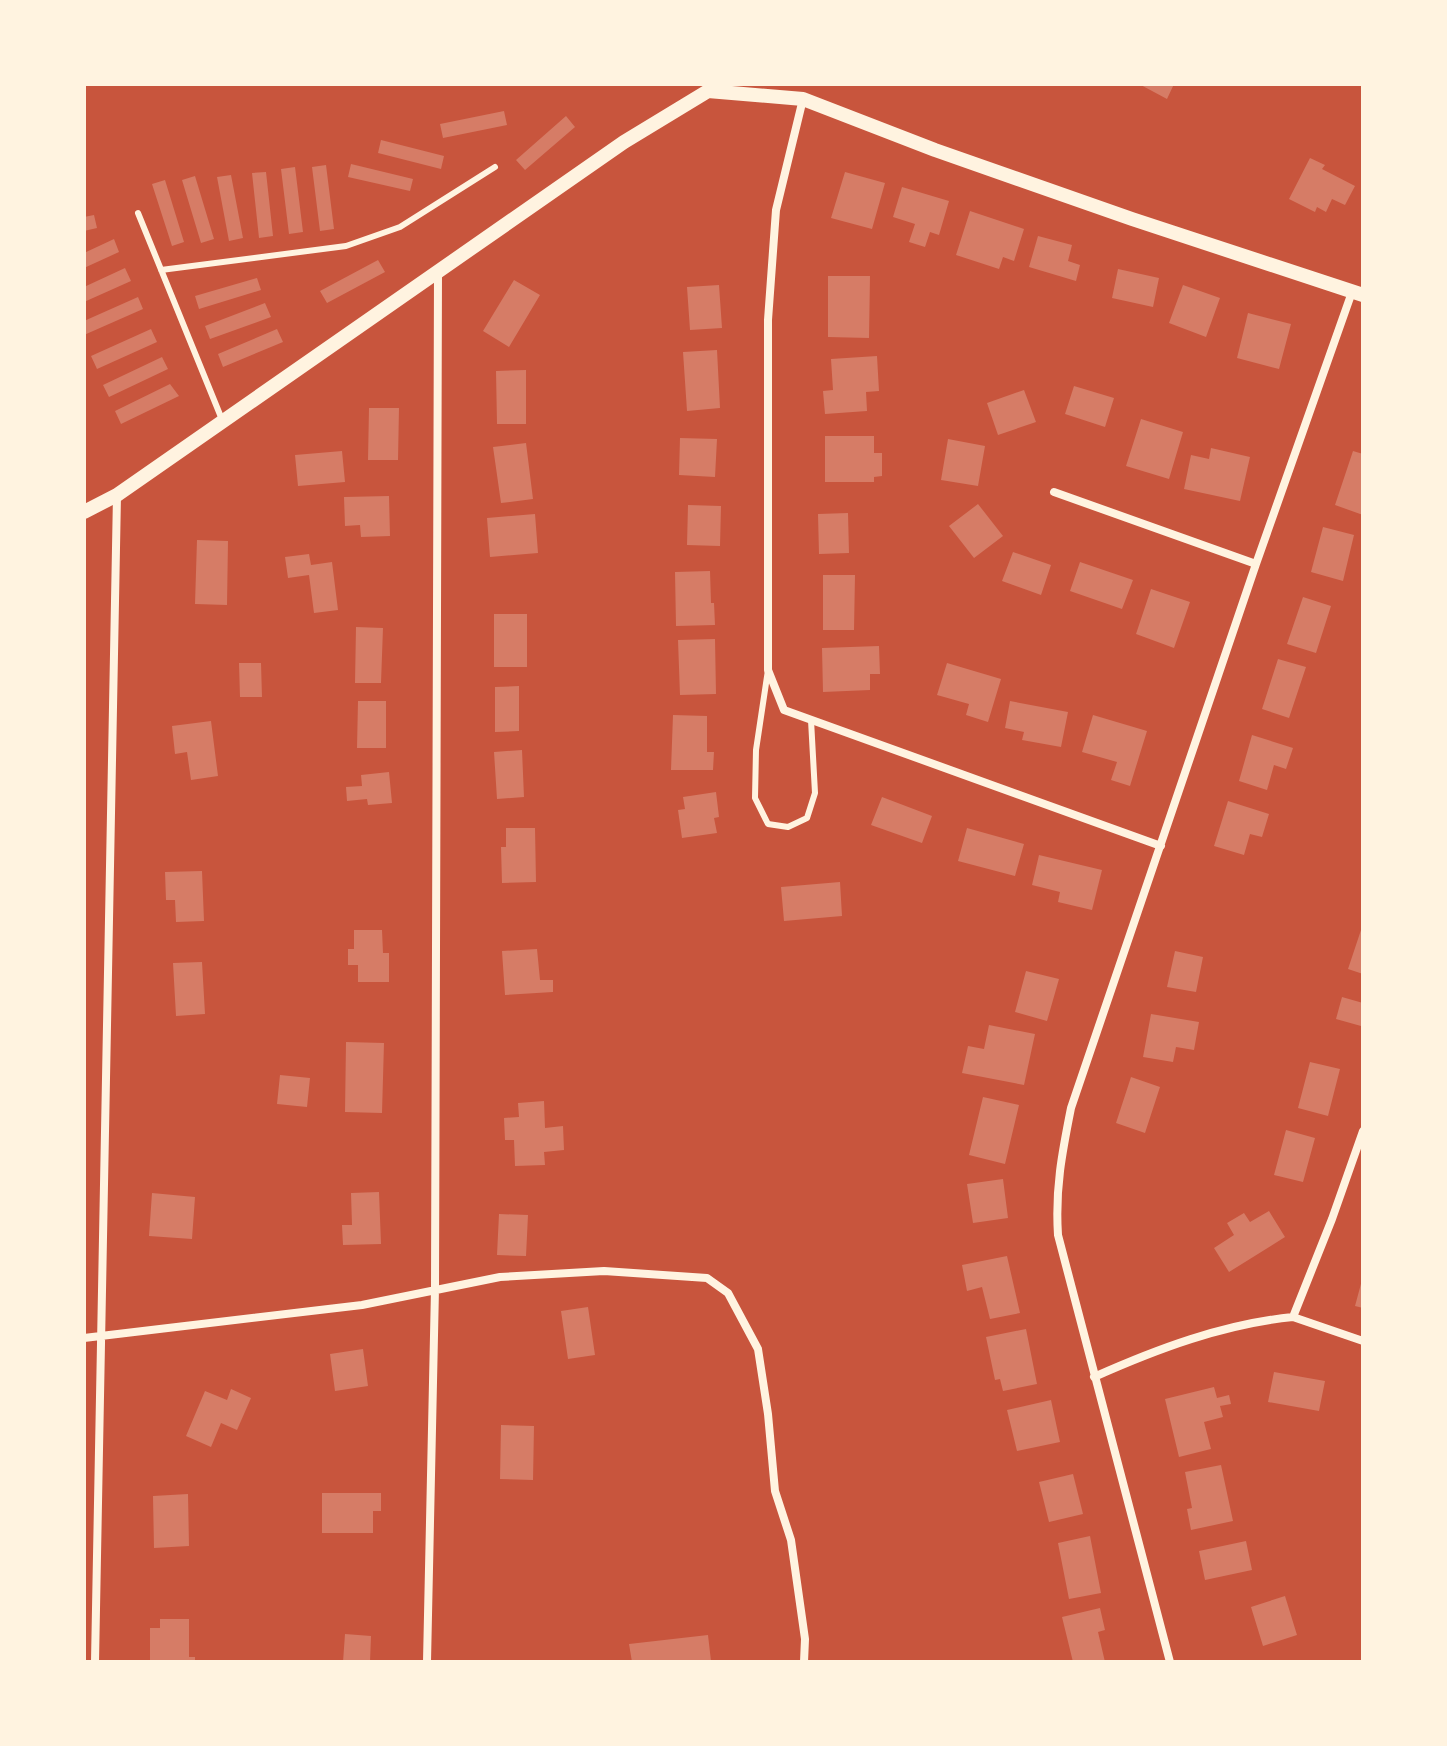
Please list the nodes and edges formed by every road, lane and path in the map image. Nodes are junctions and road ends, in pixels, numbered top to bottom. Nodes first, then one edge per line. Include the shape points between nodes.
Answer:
1 (710, 87) edge
2 (803, 99) junction
3 (495, 167) dead end
4 (138, 213) dead end
5 (161, 270) junction
6 (438, 273) junction
7 (1358, 294) edge
8 (223, 422) junction
9 (1054, 492) dead end
10 (117, 495) junction
11 (84, 512) edge
12 (1256, 564) junction
13 (768, 670) junction
14 (811, 720) junction
15 (1161, 846) junction
16 (1363, 1131) edge
17 (435, 1289) junction
18 (1293, 1317) junction
19 (100, 1337) junction
20 (84, 1338) edge
21 (1363, 1341) edge
22 (1094, 1377) junction
23 (95, 1662) edge
24 (427, 1662) edge
25 (804, 1662) edge
26 (1170, 1662) edge

1 - 2 street
1 - 6 street
2 - 7 street via 935,150
2 - 13 street via 776,210 768,320
3 - 5 lane via 400,227 346,246
4 - 5 lane
5 - 8 lane
6 - 8 street
6 - 17 street
7 - 12 street
8 - 10 street
9 - 12 street
10 - 11 street
10 - 19 street
12 - 15 street
13 - 14 street via 784,710
13 - 14 lane via 755,798 768,824 788,827 807,818 815,793
14 - 15 street
15 - 22 street via 1071,1108 1059,1171 1058,1235
16 - 18 street
17 - 19 street via 362,1305
17 - 24 street
17 - 25 street via 500,1277 604,1271 707,1278 728,1293 758,1349 775,1491 791,1540
18 - 21 street
18 - 22 street via 1260,1320 1156,1349
19 - 20 street
19 - 23 street
22 - 26 street

